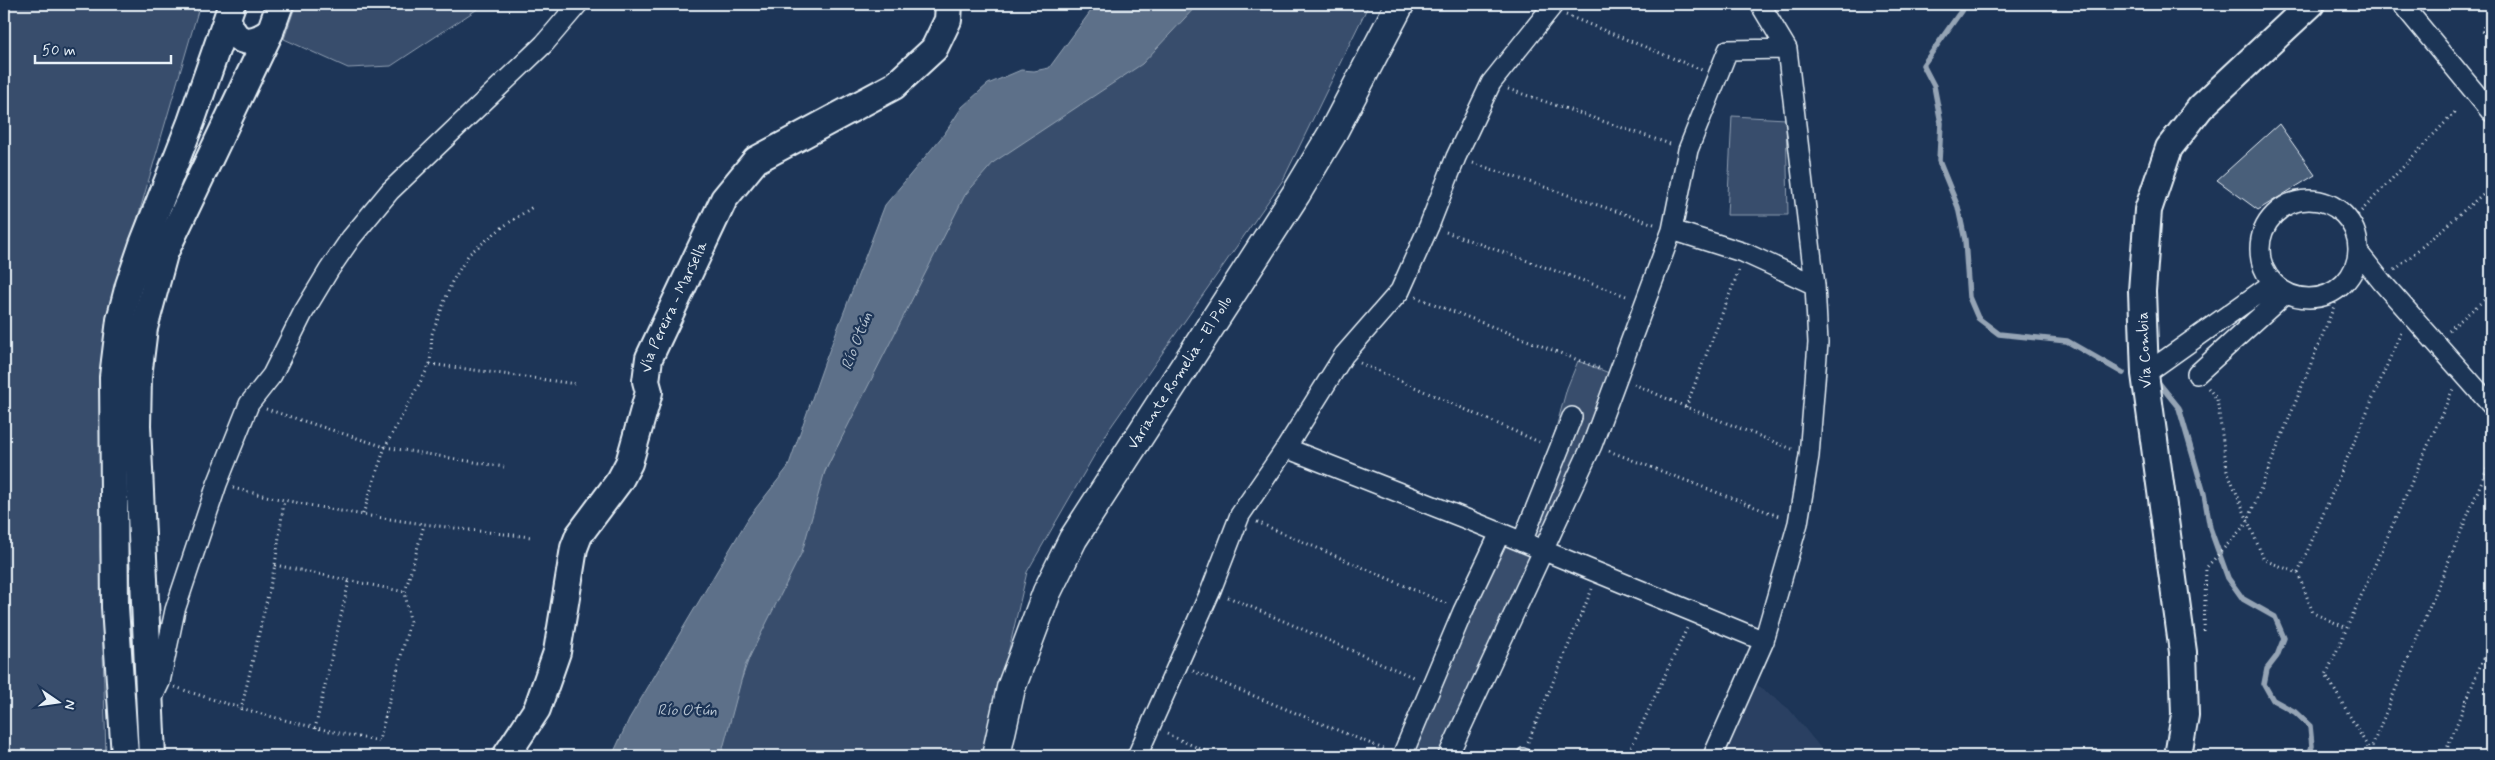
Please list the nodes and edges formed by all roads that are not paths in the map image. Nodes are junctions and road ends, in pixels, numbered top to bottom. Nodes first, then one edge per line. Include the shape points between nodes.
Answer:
1 (280, 4) edge
2 (578, 4) edge
3 (949, 4) edge
4 (1400, 4) edge
5 (1760, 4) edge
6 (2311, 4) edge
7 (2402, 4) edge
8 (1552, 6) edge
9 (230, 12) edge
10 (270, 32) junction
11 (1787, 49) junction
12 (2491, 112) edge
13 (1672, 230) junction
14 (2358, 252) junction
15 (1815, 285) junction
16 (2279, 288) junction
17 (2145, 374) junction
18 (2197, 374) road end
19 (2491, 405) edge
20 (1572, 417) dead end
21 (1286, 448) junction
22 (1500, 533) junction
23 (1522, 542) junction
24 (1544, 551) junction
25 (1764, 641) junction
26 (149, 706) junction
27 (125, 756) edge
28 (152, 756) edge
29 (506, 756) edge
30 (996, 756) edge
31 (1136, 756) edge
32 (1402, 756) edge
33 (1448, 756) edge
34 (1713, 756) edge
35 (2178, 756) edge

1 - 10 main road
2 - 26 street via 544,44 423,157 370,214 303,313 272,375 249,404 217,484 176,610 160,682
3 - 29 main road, Vía Pereira - Marsella via 948,20 934,49 894,86 756,160 724,199 649,358 646,381 649,392 629,463 620,480 589,518 574,548 557,652 537,709
4 - 30 highway, Variante Romelia - El Pollo via 1296,194 1073,539 1047,592 1011,688
5 - 11 street
6 - 17 main road, Vía Combia via 2200,108 2169,148 2148,210 2142,291
7 - 12 street
8 - 21 street via 1491,83 1400,291 1344,355
9 - 10 main road via 235,36 243,40 257,40
9 - 27 main road via 128,285 120,320 113,377 115,577
10 - 26 main road via 164,254 144,328 137,425
11 - 13 street via 1728,50 1688,150
11 - 15 street
13 - 15 street via 1745,253
13 - 24 street via 1592,445
14 - 16 street via 2352,272 2330,293 2300,298
14 - 16 street via 2351,222 2338,210 2324,202 2292,202 2278,210 2260,238 2259,254 2264,270
14 - 19 street
15 - 25 street via 1818,343 1809,456 1798,523
16 - 17 street
16 - 18 street
17 - 35 main road, Vía Combia via 2183,652 2185,715
20 - 23 street
21 - 22 street
21 - 31 street via 1240,515 1179,665
22 - 23 street
22 - 32 street
23 - 24 street
24 - 25 street
24 - 33 street
25 - 34 street
26 - 28 main road

